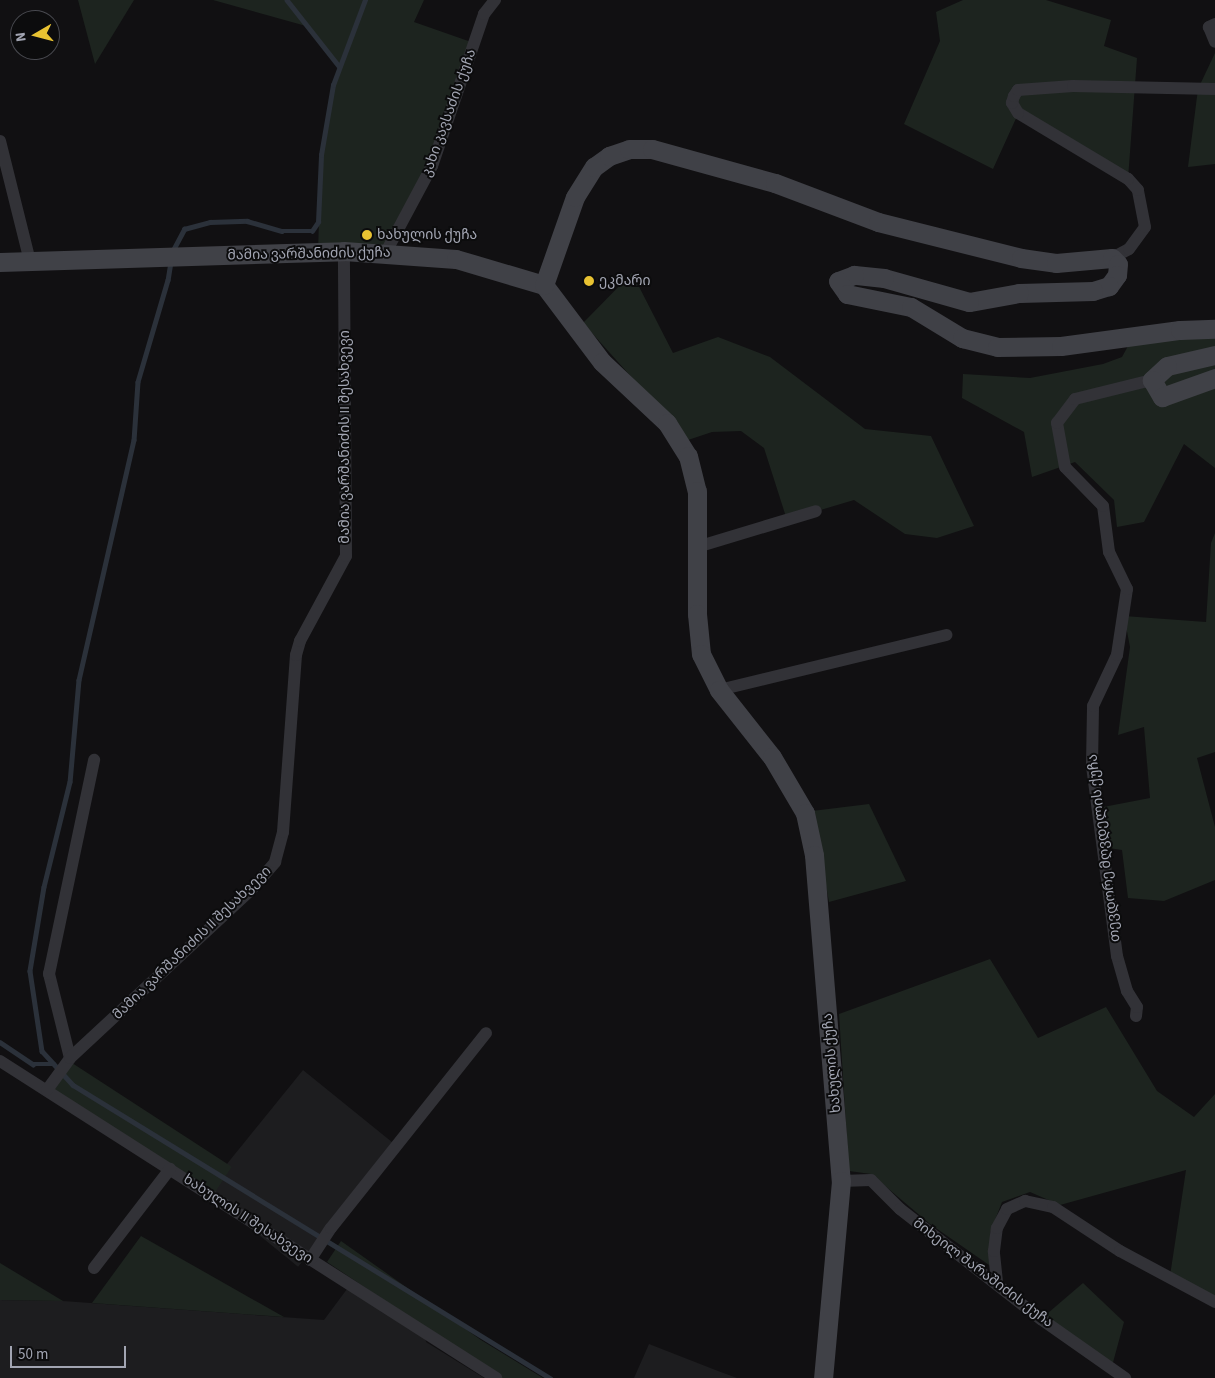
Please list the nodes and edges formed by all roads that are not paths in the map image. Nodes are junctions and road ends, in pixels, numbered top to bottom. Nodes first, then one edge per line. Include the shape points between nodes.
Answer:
1 (496, 0) edge
2 (1215, 24) edge
3 (1215, 42) edge
4 (1215, 89) edge
5 (0, 140) edge
6 (344, 251) junction
7 (386, 252) junction
8 (1112, 258) junction
9 (30, 261) junction
10 (0, 262) edge
11 (544, 285) junction
12 (1215, 328) edge
13 (1215, 355) edge
14 (1215, 378) edge
15 (1152, 380) junction
16 (816, 511) dead end
17 (697, 547) junction
18 (946, 636) dead end
19 (719, 690) junction
20 (94, 760) dead end
21 (1136, 1016) dead end
22 (486, 1033) dead end
23 (70, 1059) junction
24 (0, 1060) edge
25 (46, 1090) junction
26 (170, 1169) junction
27 (841, 1181) junction
28 (310, 1260) junction
29 (94, 1268) dead end
30 (997, 1282) junction
31 (1215, 1302) edge
32 (496, 1378) edge
33 (823, 1378) edge
34 (1124, 1378) edge

1 - 7 street, კახი კავსაძის ქუჩა via 484,14 432,166
2 - 3 street via 1208,27
4 - 8 street via 1073,86 1018,90 1014,96 1012,103 1018,113 1128,179 1138,190 1144,228 1129,249
5 - 9 street
6 - 7 street, მამია ვარშანიძის ქუჩა
6 - 9 street, მამია ვარშანიძის ქუჩა
6 - 23 street, მამია ვარშანიძის II შესახვევი via 346,556 300,641 296,655 283,832 275,862 250,890
7 - 11 street, მამია ვარშანიძის ქუჩა via 456,259
8 - 11 street via 1056,263 1021,258 878,222 775,183 675,153 629,149 608,156 584,180 566,216
8 - 12 street via 1118,264 1117,275 1109,286 1093,291 1018,293 969,302 884,278 854,275 838,280 847,294 911,307 962,338 997,347 1061,346
9 - 10 street, მამია ვარშანიძის ქუჩა
11 - 17 street via 602,362 667,423 688,456 697,491
13 - 15 street, თევდორე მღვდელის ქუჩა via 1167,366
14 - 15 street via 1162,397
15 - 21 street, თევდორე მღვდელის ქუჩა via 1075,400 1057,423 1065,467 1103,506 1109,552 1127,589 1116,655 1093,706 1092,765 1117,956 1127,991 1137,1006
16 - 17 street
17 - 19 street via 697,614 701,654
18 - 19 street
19 - 27 street, ხახულის ქუჩა via 772,757 804,812 814,855
20 - 23 street via 49,974
22 - 28 street via 331,1228
23 - 25 street, მამია ვარშანიძის II შესახვევი
24 - 25 street, ხახულის II შესახვევი
25 - 26 street, ხახულის II შესახვევი
26 - 28 street, ხახულის II შესახვევი
26 - 29 street
27 - 30 street, მიხეილ შარაშიძის ქუჩა via 871,1180 900,1209
27 - 33 street, ხახულის ქუჩა
28 - 32 street, ხახულის II შესახვევი
30 - 31 street via 994,1251 997,1228 1007,1209 1025,1201 1053,1207 1120,1251
30 - 34 street, მიხეილ შარაშიძის ქუჩა via 1041,1319 1112,1366

